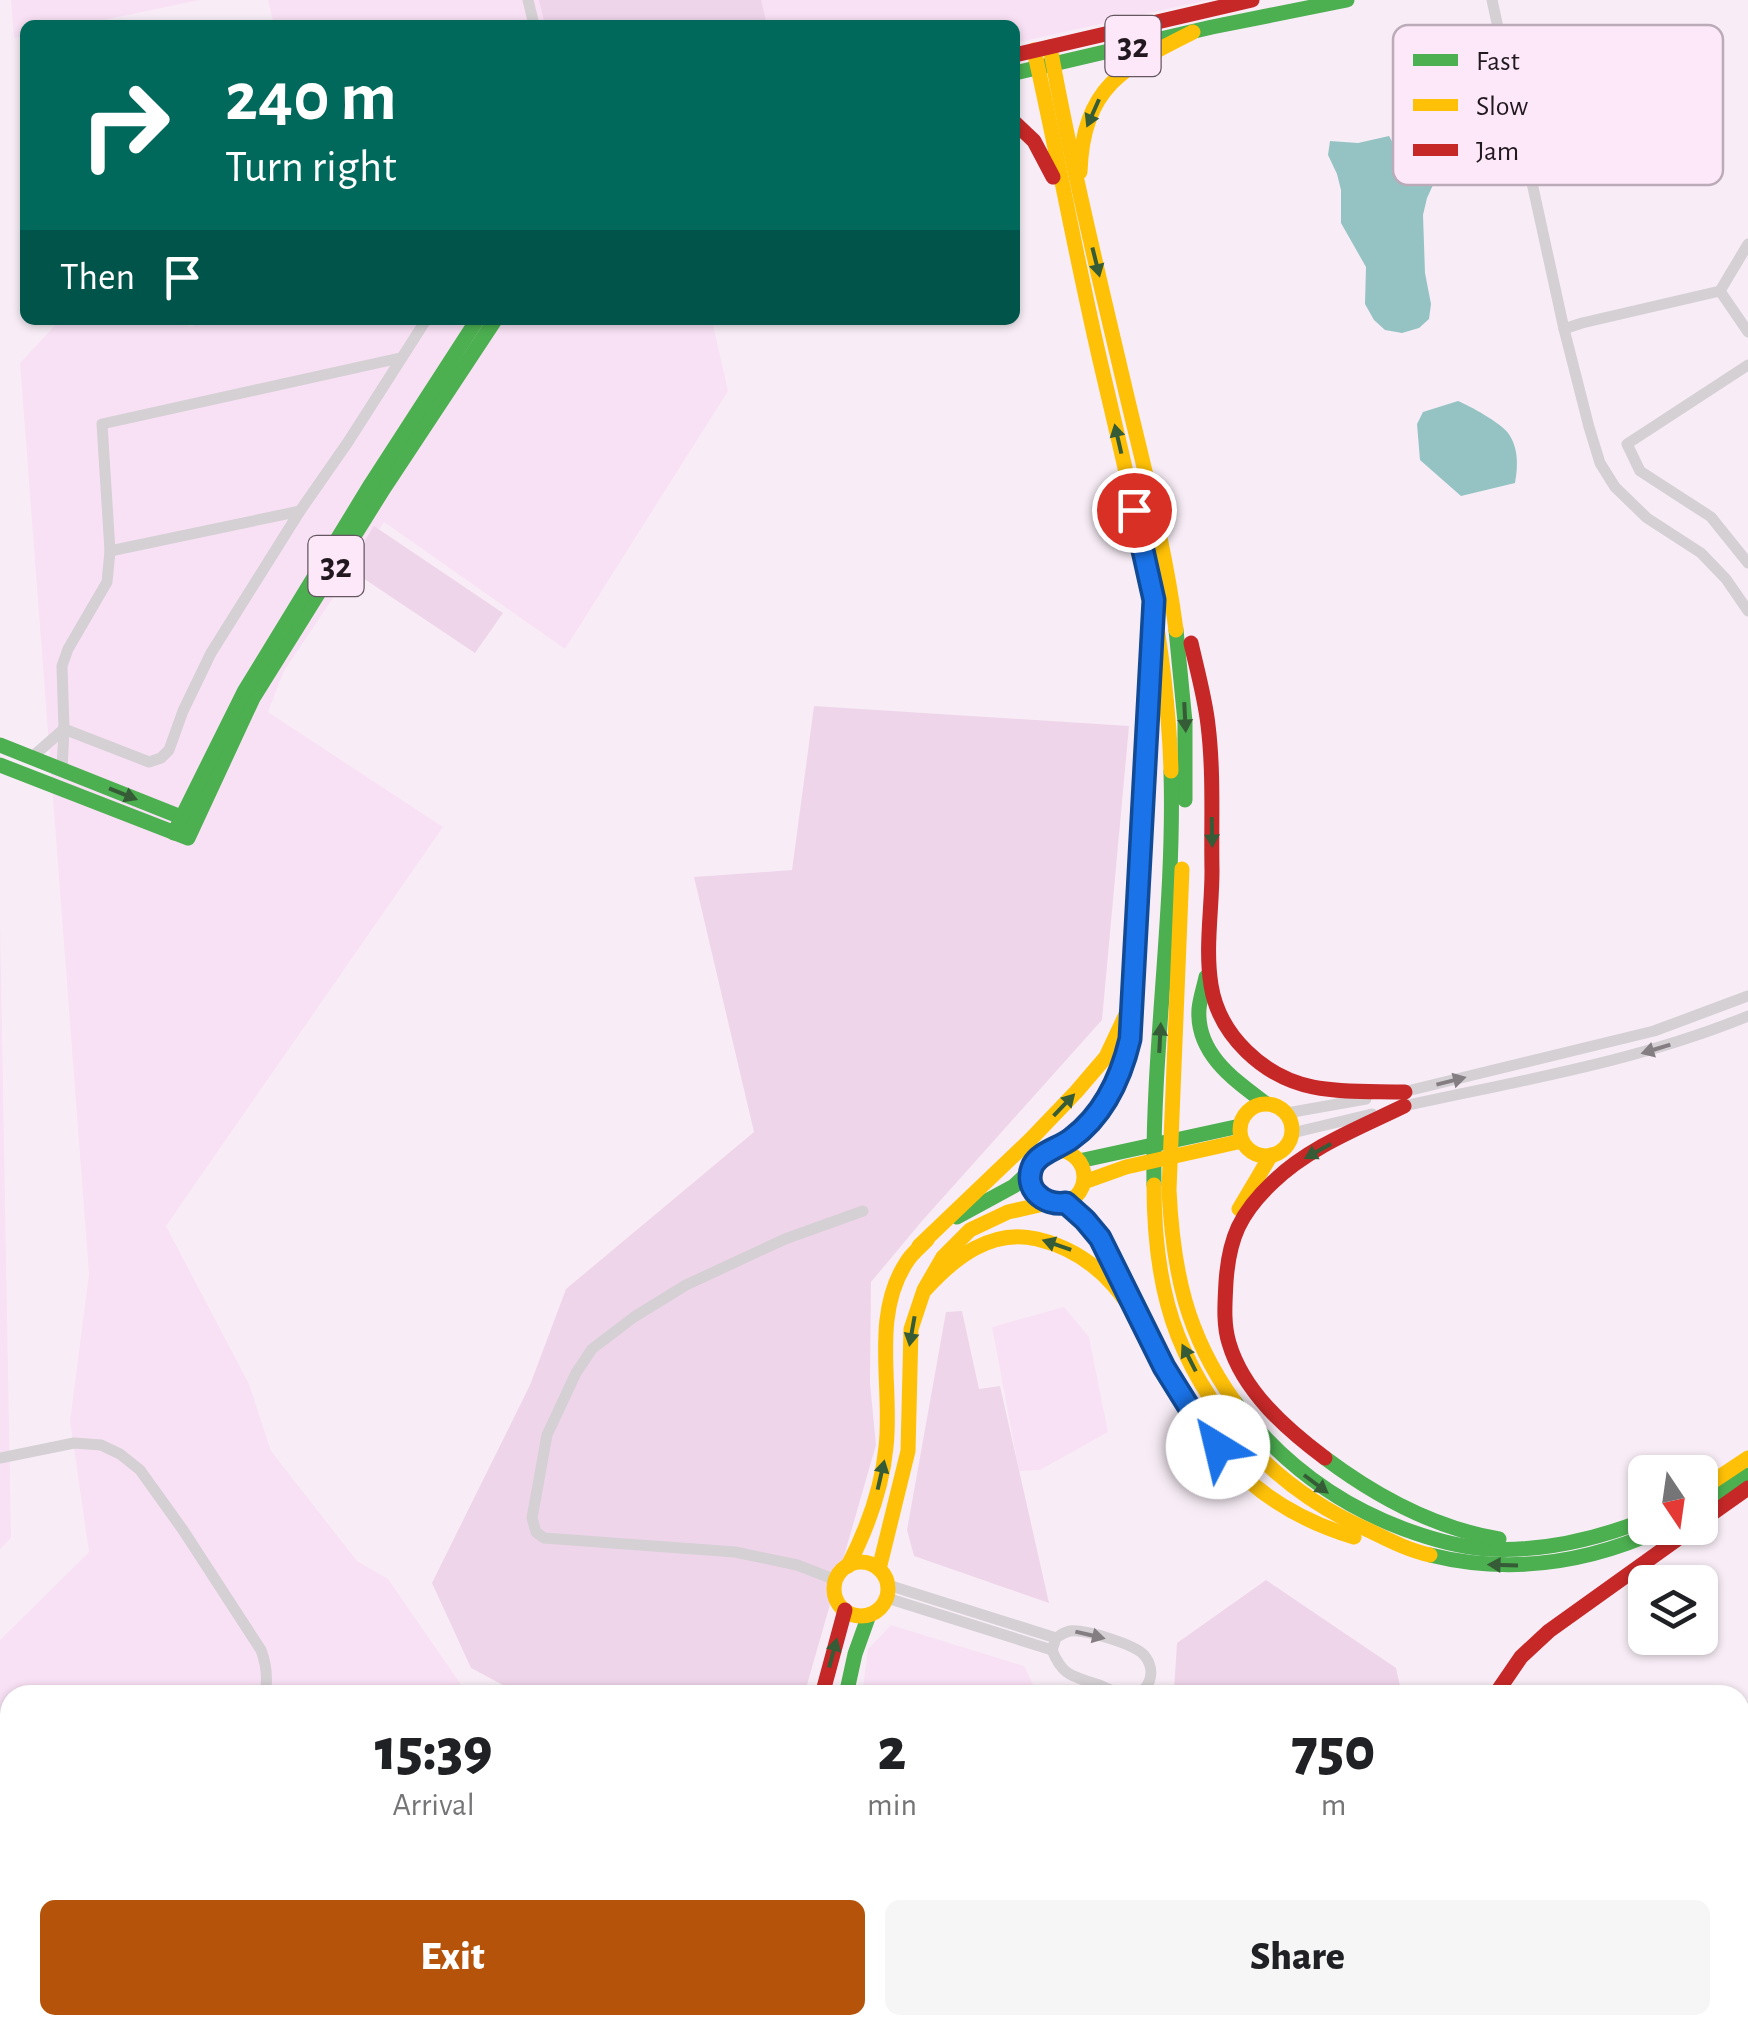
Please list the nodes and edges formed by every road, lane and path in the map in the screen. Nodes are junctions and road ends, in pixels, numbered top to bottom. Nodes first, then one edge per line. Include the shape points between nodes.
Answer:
1 (1252, 0) edge
2 (1347, 0) edge
3 (1492, 0) edge
4 (1497, 25) edge
5 (1193, 32) junction
6 (1042, 48) junction
7 (1020, 54) edge
8 (1045, 66) junction
9 (1020, 72) edge
10 (1020, 128) edge
11 (1532, 185) edge
12 (1074, 205) junction
13 (1748, 244) edge
14 (1720, 291) junction
15 (423, 325) edge
16 (474, 325) edge
17 (493, 325) edge
18 (1564, 329) junction
19 (1748, 332) edge
20 (400, 358) junction
21 (1748, 366) edge
22 (1152, 491) junction
23 (300, 511) junction
24 (110, 551) junction
25 (1748, 563) edge
26 (1154, 600) junction
27 (1748, 611) edge
28 (64, 729) junction
29 (0, 746) edge
30 (25, 755) junction
31 (0, 765) edge
32 (62, 770) junction
33 (34, 778) junction
34 (185, 828) junction
35 (1210, 956) junction
36 (1748, 996) edge
37 (1133, 998) junction
38 (1748, 1016) edge
39 (1405, 1099) junction
40 (1265, 1103) junction
41 (1287, 1113) junction
42 (1241, 1133) junction
43 (1292, 1133) junction
44 (1053, 1150) junction
45 (1271, 1155) junction
46 (1126, 1160) junction
47 (1079, 1162) junction
48 (1031, 1170) junction
49 (1084, 1182) junction
50 (1048, 1203) junction
51 (1066, 1203) junction
52 (863, 1211) dead end
53 (1234, 1233) junction
54 (919, 1246) junction
55 (925, 1290) junction
56 (1142, 1322) junction
57 (0, 1458) edge
58 (1748, 1458) edge
59 (1748, 1475) edge
60 (1718, 1478) edge
61 (1748, 1488) edge
62 (1718, 1495) edge
63 (1718, 1509) edge
64 (1628, 1526) edge
65 (1628, 1542) edge
66 (1669, 1545) edge
67 (1547, 1547) junction
68 (1405, 1548) junction
69 (848, 1566) junction
70 (879, 1569) junction
71 (836, 1580) junction
72 (887, 1591) junction
73 (845, 1610) junction
74 (870, 1615) junction
75 (1054, 1644) junction
76 (267, 1685) edge
77 (825, 1685) edge
78 (848, 1685) edge
79 (1098, 1685) edge
80 (1148, 1685) edge
81 (1501, 1685) edge

1 - 6 main road, 32
2 - 5 main road, 32
3 - 4 street
5 - 8 main road, 32
5 -> 12 main road via 1129,66 1101,94 1084,134
6 - 7 main road, 32
6 - 8 main road
8 - 9 main road, 32
8 - 12 main road
10 - 12 main road
11 - 18 street
12 -> 22 main road
26 -> 12 main road
13 - 14 street
14 - 18 street
14 - 19 street
15 - 20 street
16 - 34 main road, 32 via 244,692
17 - 34 main road, 32 via 254,698
18 - 27 street via 1600,463 1615,487 1647,518 1702,553
20 - 23 street
20 - 24 street via 102,424
21 - 25 street via 1626,444 1640,471 1711,517
22 -> 35 main road via 1208,721
22 -> 67 main road via 1182,669 1187,762 1169,1190 1173,1252 1192,1326 1247,1418 1331,1495 1458,1545
23 - 24 street
23 - 28 street via 211,653 170,750 149,762
24 - 28 street via 107,582 62,666
26 - 37 main road
68 -> 26 main road via 1326,1511 1270,1468 1215,1403 1176,1331 1154,1199 1173,789
28 - 30 street
28 - 32 street
29 - 30 main road
30 - 32 main road
30 - 33 main road
31 - 33 main road
32 -> 34 main road
33 - 34 main road
35 - 39 main road via 1214,1000 1248,1054 1294,1082
35 - 40 main road via 1199,1012 1202,1040 1219,1066
39 -> 36 street via 1654,1032
37 - 44 main road via 1130,1039 1111,1094 1075,1136
54 -> 37 main road via 1076,1092 1106,1057
38 -> 39 street via 1650,1052
39 - 41 street
39 - 43 street
39 -> 53 main road via 1273,1182
40 - 41 main road
40 - 42 main road via 1248,1110
41 - 43 main road
42 - 45 main road via 1254,1153
42 - 46 main road
43 - 45 main road via 1285,1148
44 - 47 main road
44 - 48 main road
45 - 53 main road via 1240,1204
46 - 47 main road
46 - 49 main road
47 - 49 main road
48 - 50 main road via 1035,1193
48 - 54 main road
49 - 51 main road
50 - 51 main road
50 - 55 main road via 1007,1212 954,1243
51 - 56 main road via 1100,1238
52 - 71 street via 686,1285 592,1349 547,1436 532,1518 544,1538 735,1552
53 - 67 main road via 1225,1308 1229,1345 1274,1416 1329,1460 1426,1518
69 -> 54 main road via 864,1536 887,1443 889,1300
56 -> 55 main road via 1093,1264 1049,1240 993,1239 947,1264
55 -> 70 main road via 910,1329 908,1451
56 - 68 main road via 1192,1412 1256,1488 1342,1534
57 - 76 street via 74,1443 101,1445 140,1470 262,1650
58 - 60 main road
59 - 62 main road
61 - 63 main road
64 - 67 main road
65 -> 68 main road via 1525,1566
66 - 81 main road via 1549,1631 1520,1656
69 - 70 main road
69 - 71 main road
70 - 72 main road
71 - 73 main road
72 - 74 main road
72 - 75 street
73 - 74 main road
77 -> 73 main road
74 - 78 main road
79 -> 75 street via 1066,1674
75 -> 80 street via 1071,1630 1125,1644 1144,1654 1151,1668

